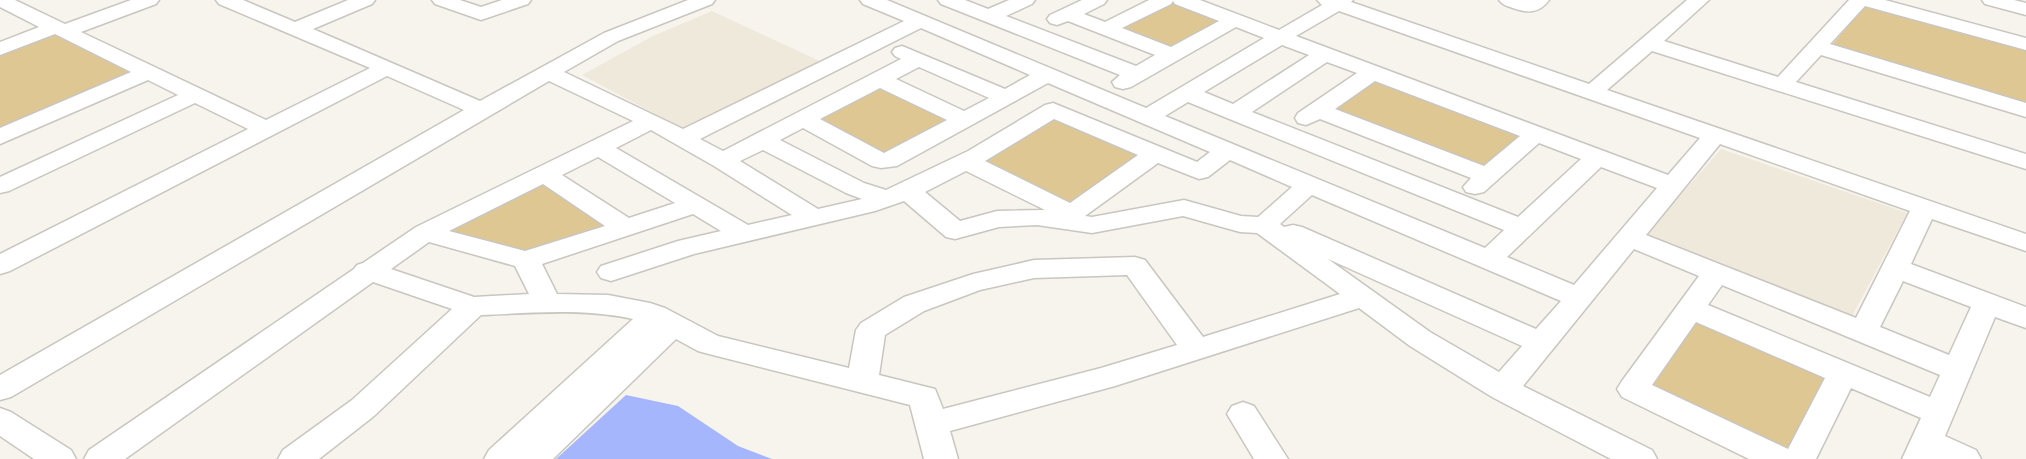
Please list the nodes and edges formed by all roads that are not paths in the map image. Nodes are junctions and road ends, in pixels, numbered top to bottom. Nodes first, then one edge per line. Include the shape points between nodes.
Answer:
1 (148, 0) edge
2 (226, 0) edge
3 (365, 0) edge
4 (442, 0) edge
5 (521, 0) edge
6 (673, 0) edge
7 (705, 0) edge
8 (870, 0) edge
9 (948, 0) edge
10 (1025, 0) edge
11 (1097, 0) edge
12 (1164, 0) edge
13 (1182, 0) edge
14 (1509, 0) edge
15 (1539, 0) edge
16 (1699, 0) edge
17 (1861, 0) edge
18 (1992, 0) edge
19 (1339, 1) edge
20 (5, 7) edge
21 (2026, 9) edge
22 (1067, 14) junction
23 (989, 16) junction
24 (1235, 20) junction
25 (920, 21) junction
26 (60, 29) junction
27 (296, 29) junction
28 (1105, 29) junction
29 (1029, 32) junction
30 (1280, 37) junction
31 (878, 42) junction
32 (1649, 43) junction
33 (2026, 44) edge
34 (1817, 47) junction
35 (0, 49) edge
36 (1326, 54) junction
37 (1173, 55) junction
38 (918, 59) junction
39 (387, 68) junction
40 (148, 72) junction
41 (548, 72) junction
42 (1373, 72) junction
43 (1137, 74) junction
44 (1047, 75) junction
45 (879, 80) junction
46 (1782, 85) junction
47 (1596, 89) junction
48 (1186, 93) junction
49 (196, 95) junction
50 (1098, 96) junction
51 (1006, 98) junction
52 (473, 106) junction
53 (1318, 110) junction
54 (2026, 110) edge
55 (1234, 113) junction
56 (1147, 116) junction
57 (803, 119) junction
58 (966, 120) junction
59 (651, 121) junction
60 (266, 130) junction
61 (1285, 133) junction
62 (1536, 134) junction
63 (1715, 135) junction
64 (0, 136) edge
65 (682, 139) junction
66 (762, 140) junction
67 (598, 147) junction
68 (1228, 150) junction
69 (1155, 154) junction
70 (1597, 157) junction
71 (723, 161) junction
72 (966, 161) junction
73 (2026, 162) edge
74 (544, 174) junction
75 (1488, 176) junction
76 (1309, 185) junction
77 (0, 186) edge
78 (1674, 186) junction
79 (897, 194) junction
80 (1457, 203) junction
81 (696, 206) junction
82 (1925, 208) junction
83 (814, 218) junction
84 (1067, 218) junction
85 (1266, 223) junction
86 (626, 228) junction
87 (1521, 228) junction
88 (2026, 231) edge
89 (425, 233) junction
90 (745, 234) junction
91 (1630, 238) junction
92 (2026, 244) edge
93 (526, 260) junction
94 (1488, 260) junction
95 (0, 265) edge
96 (1895, 268) junction
97 (367, 272) junction
98 (611, 272) dead end
99 (1716, 273) junction
100 (1363, 297) junction
101 (1579, 298) junction
102 (547, 303) junction
103 (1987, 303) junction
104 (472, 306) junction
105 (1690, 310) junction
106 (2026, 318) edge
107 (664, 320) junction
108 (1863, 332) junction
109 (1541, 343) junction
110 (1196, 349) junction
111 (1958, 370) junction
112 (1843, 373) junction
113 (0, 375) edge
114 (862, 383) junction
115 (0, 389) edge
116 (1503, 389) junction
117 (1243, 414) dead end
118 (0, 420) edge
119 (932, 424) junction
120 (1928, 438) edge
121 (1627, 456) edge
122 (59, 459) edge
123 (101, 459) edge
124 (294, 459) edge
125 (501, 459) edge
126 (532, 459) edge
127 (941, 459) edge
128 (1271, 459) edge
129 (1779, 459) edge
130 (1799, 459) edge
131 (1964, 459) edge

1 - 26 street
2 - 27 street
3 - 27 street
4 - 5 street via 481,14
6 - 52 street via 585,37
7 - 41 street via 611,37
8 - 25 street
9 - 23 street
10 - 23 street
11 - 22 street
12 - 28 street
13 - 24 street
14 - 15 street via 1529,7
16 - 32 street
17 - 33 street
17 - 34 street
18 - 21 street
19 - 30 street
19 - 47 street
20 - 26 street
22 - 28 street
22 - 29 street
23 - 29 street
24 - 30 street
24 - 37 street
25 - 31 street
25 - 44 street
26 - 35 street
26 - 40 street
27 - 39 street
28 - 37 street
29 - 43 street
30 - 36 street
30 - 48 street
31 - 38 street
31 - 65 street
32 - 46 street
32 - 47 street
34 - 46 street
34 - 54 street
36 - 42 street
36 - 55 street
37 - 43 street
38 - 45 street
38 - 51 street
39 - 52 street
39 - 60 street
40 - 49 street
40 - 64 street
41 - 52 street
41 - 59 street
42 - 53 street
42 - 62 street
43 - 50 street
44 - 50 street
44 - 51 street
45 - 57 street
45 - 58 street
46 - 73 street
47 - 63 street
47 - 88 street
48 - 55 street
48 - 56 street
49 - 60 street
49 - 77 street
50 - 56 street
51 - 58 street
52 - 113 street
52 - 115 street
53 - 61 street
53 - 75 street
55 - 61 street
56 - 68 street
57 - 58 street via 881,161 888,161
57 - 66 street
59 - 65 street
59 - 67 street
60 - 95 street
61 - 80 street
62 - 70 street
62 - 75 street
63 - 78 street
63 - 82 street
65 - 71 street
66 - 71 street
66 - 79 street via 855,188
67 - 74 street
67 - 81 street
68 - 69 street via 1198,172
68 - 76 street
69 - 72 street via 1053,110
69 - 84 street
70 - 78 street
70 - 87 street
71 - 83 street
72 - 79 street
72 - 84 street
74 - 86 street
74 - 89 street
75 - 80 street
76 - 85 street
76 - 94 street
78 - 91 street
79 - 83 street via 866,206
79 - 84 street via 956,231 997,219
80 - 87 street
81 - 86 street
81 - 90 street
82 - 92 street
82 - 96 street
83 - 90 street
84 - 85 street via 1092,225 1184,208 1240,224
85 - 100 street
85 - 109 street
86 - 93 street
87 - 94 street
89 - 93 street
89 - 97 street
90 - 98 street via 687,247
91 - 99 street
91 - 101 street
93 - 102 street
94 - 101 street
96 - 103 street
96 - 108 street
97 - 104 street
97 - 123 street
99 - 105 street
99 - 108 street
100 - 110 street
100 - 116 street via 1420,338
101 - 109 street
102 - 104 street
102 - 107 street via 608,304
103 - 106 street
103 - 111 street
104 - 124 street via 363,408
105 - 112 street
105 - 129 street via 1633,389
107 - 114 street via 709,344
107 - 125 street
107 - 126 street
108 - 111 street
109 - 116 street
110 - 114 street via 1134,266 1034,269 973,283 914,304 871,330
110 - 119 street via 1104,378
111 - 120 street
112 - 120 street
112 - 130 street
114 - 119 street via 924,397
116 - 121 street
117 - 128 street
118 - 122 street
119 - 127 street
120 - 131 street

